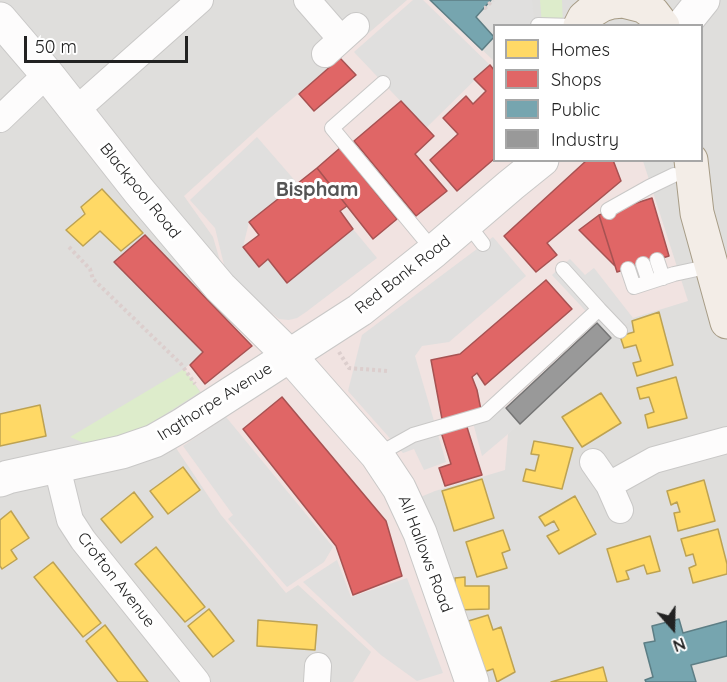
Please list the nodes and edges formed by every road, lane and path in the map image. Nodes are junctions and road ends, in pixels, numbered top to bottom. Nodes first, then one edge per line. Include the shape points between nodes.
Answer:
1 (200, 0) edge
2 (307, 0) edge
3 (493, 0) edge
4 (568, 0) edge
5 (703, 0) edge
6 (628, 1) edge
7 (484, 8) dead end
8 (0, 20) edge
9 (572, 24) edge
10 (581, 24) edge
11 (661, 24) edge
12 (684, 24) edge
13 (340, 40) dead end
14 (47, 74) junction
15 (383, 83) dead end
16 (75, 111) junction
17 (0, 119) edge
18 (538, 162) edge
19 (678, 165) edge
20 (519, 173) edge
21 (609, 212) dead end
22 (69, 247) dead end
23 (434, 251) junction
24 (650, 262) dead end
25 (711, 266) junction
26 (628, 268) dead end
27 (563, 269) dead end
28 (656, 280) junction
29 (599, 309) junction
30 (727, 322) edge
31 (620, 330) dead end
32 (327, 332) junction
33 (289, 355) junction
34 (387, 371) dead end
35 (211, 407) junction
36 (727, 440) edge
37 (377, 455) junction
38 (593, 462) dead end
39 (57, 467) junction
40 (0, 480) edge
41 (609, 485) junction
42 (620, 510) dead end
43 (197, 682) edge
44 (472, 682) edge

1 - 16 street
2 - 13 street
3 - 7 path
4 - 9 main road
5 - 12 street
6 - 10 main road via 602,5
6 - 11 main road via 643,6
8 - 14 street, Blackpool Road
14 - 16 street, Blackpool Road
14 - 17 street
15 - 23 lane via 332,128
16 - 33 street, Blackpool Road via 220,287
18 - 20 street, Red Bank Road
19 - 21 lane via 639,198
19 - 25 main road via 697,213
20 - 23 street, Red Bank Road via 475,234
22 - 35 path via 90,269 93,279 181,364
23 - 32 street, Red Bank Road
24 - 28 lane
25 - 28 lane
25 - 30 main road
26 - 28 lane via 634,287
27 - 29 lane
29 - 31 lane
29 - 37 lane via 485,414 413,435
32 - 33 street, Red Bank Road
32 - 34 path via 349,368
33 - 35 street, Ingthorpe Avenue
33 - 37 street, All Hallows Road
35 - 39 street, Ingthorpe Avenue via 154,441
36 - 41 street via 654,460
37 - 44 street, All Hallows Road via 399,488 420,533
38 - 41 street
39 - 40 street, Ingthorpe Avenue
39 - 43 street, Crofton Avenue via 70,520 83,540
41 - 42 street

